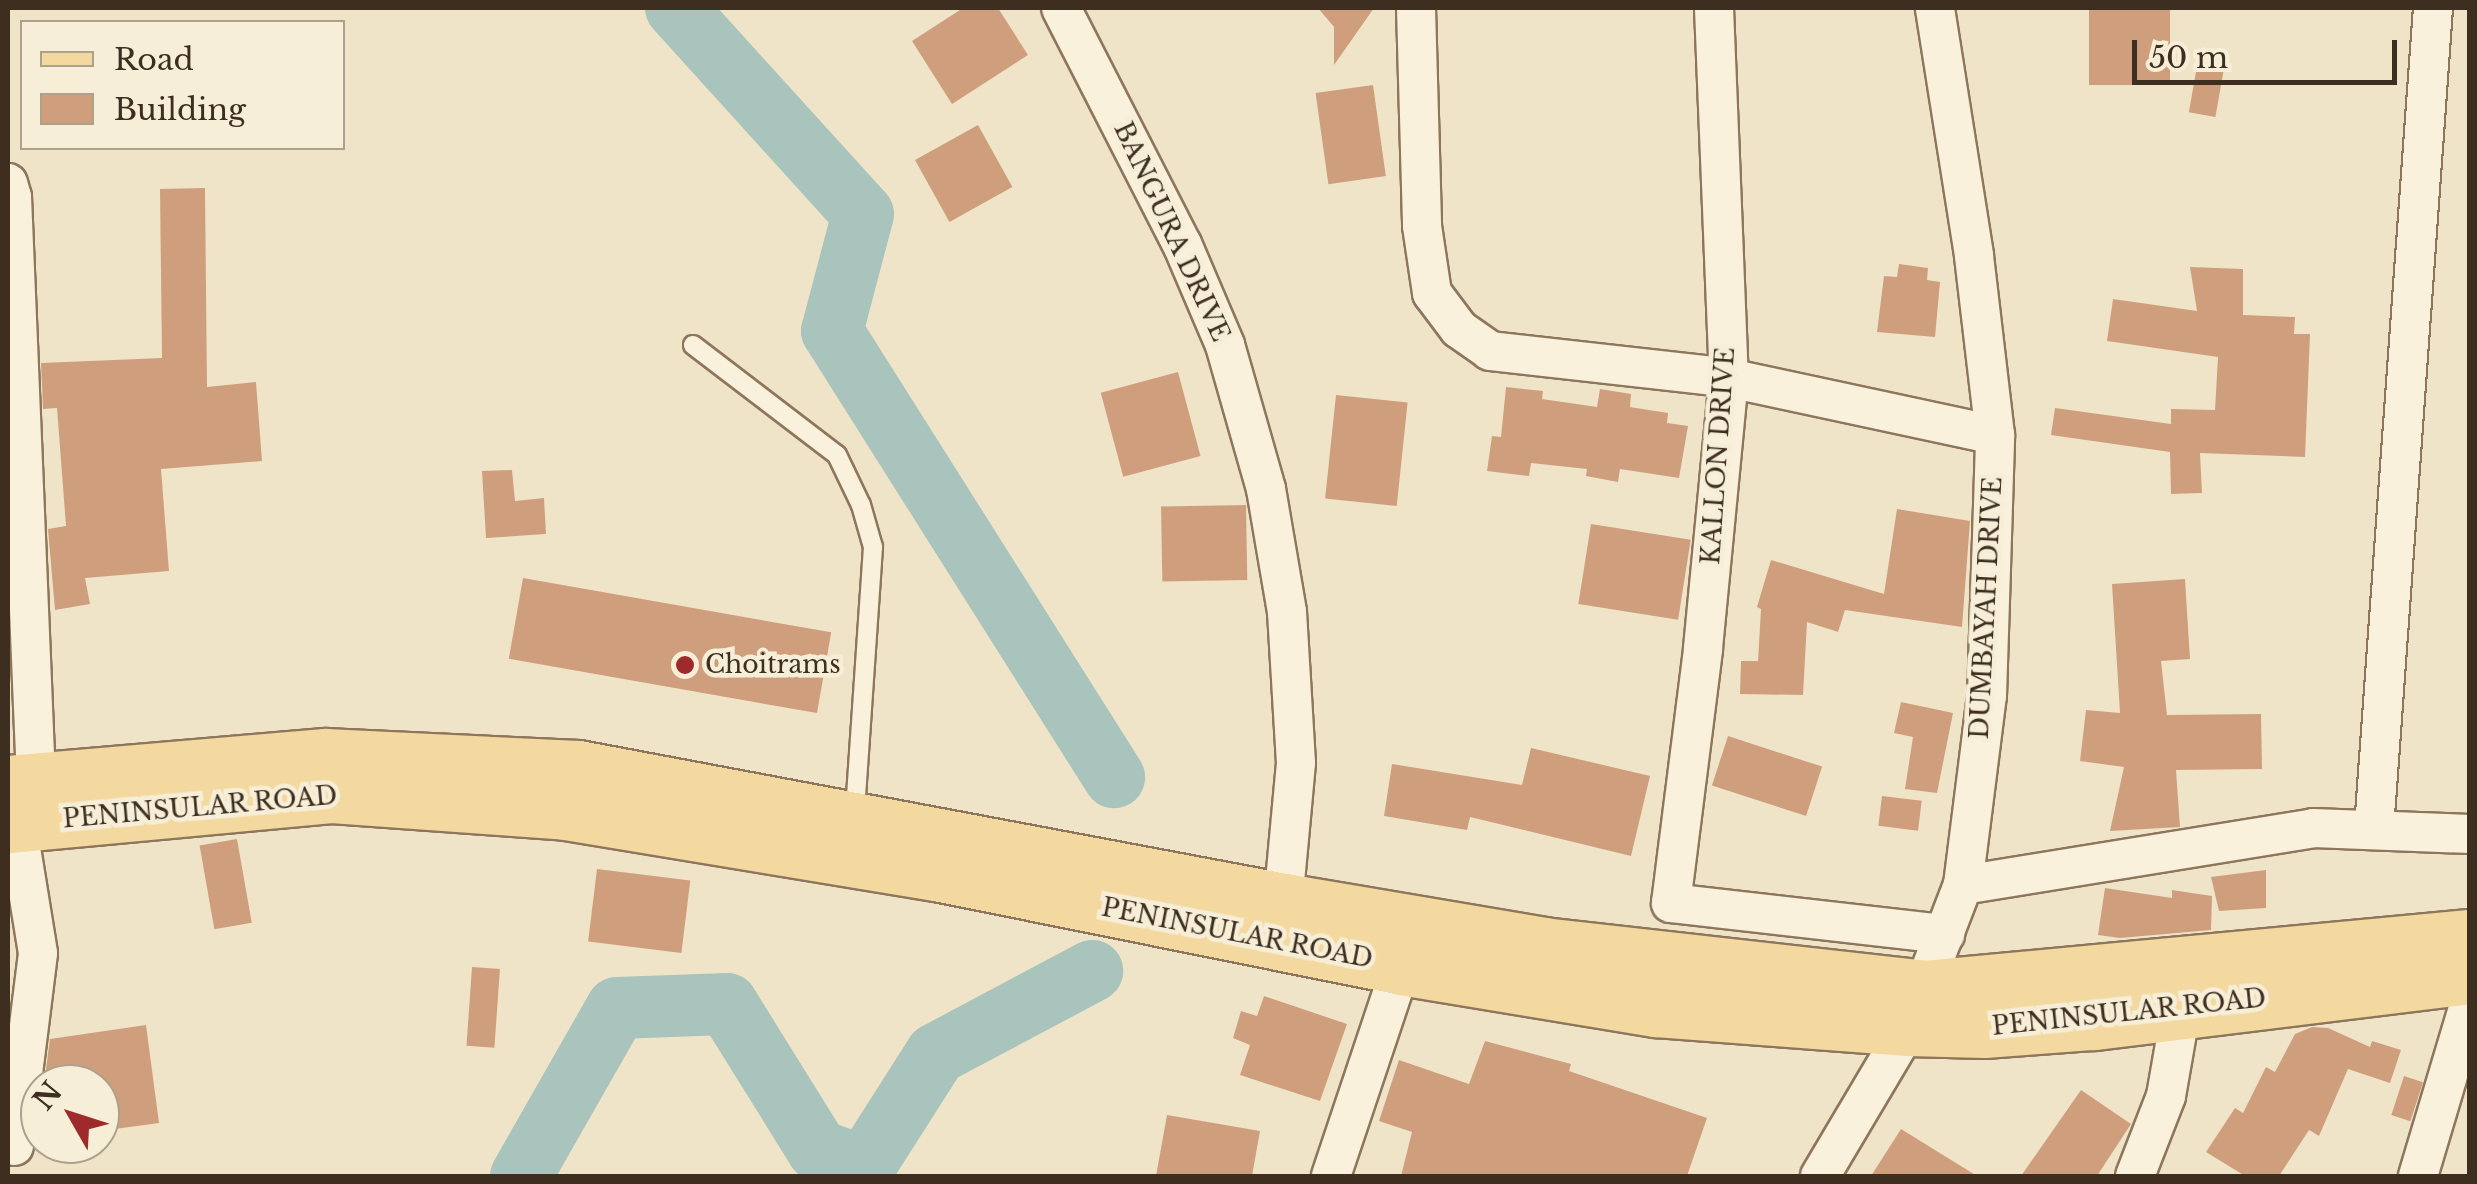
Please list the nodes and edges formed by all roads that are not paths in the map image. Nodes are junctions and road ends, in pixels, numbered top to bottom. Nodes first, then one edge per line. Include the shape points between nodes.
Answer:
1 (1060, 8) edge
2 (1416, 8) edge
3 (1714, 8) edge
4 (1936, 8) edge
5 (2433, 8) edge
6 (10, 190) edge
7 (693, 345) dead end
8 (1729, 378) junction
9 (1995, 435) junction
10 (17, 803) edge
11 (855, 818) junction
12 (2374, 828) junction
13 (2470, 834) edge
14 (1964, 884) junction
15 (1282, 921) junction
16 (1946, 934) junction
17 (2470, 937) edge
18 (1402, 967) junction
19 (2470, 976) edge
20 (2470, 1002) edge
21 (1917, 1008) junction
22 (2181, 1010) junction
23 (14, 1146) dead end
24 (1330, 1176) edge
25 (1820, 1176) edge
26 (2136, 1176) edge
27 (2418, 1176) edge

1 - 15 street, BANGURA DRIVE via 1189,261 1225,346 1266,488 1287,612 1296,763
2 - 8 street via 1422,226 1432,293 1459,329 1490,351
3 - 8 street, KALLON DRIVE
4 - 9 street, DUMBAYAH DRIVE
5 - 12 street
6 - 10 street
7 - 11 lane via 836,456 860,505 872,547
8 - 9 street
8 - 16 street, KALLON DRIVE via 1672,903
9 - 14 street, DUMBAYAH DRIVE via 1987,696
10 - 11 main road, PENINSULAR ROAD via 345,756 578,768
10 - 15 main road, PENINSULAR ROAD via 331,795 566,812 936,874
10 - 23 street via 38,953
11 - 15 main road, PENINSULAR ROAD
12 - 13 street
12 - 14 street via 2313,828
14 - 16 street, DUMBAYAH DRIVE
15 - 18 main road, PENINSULAR ROAD
15 - 21 main road, PENINSULAR ROAD via 1543,944
16 - 21 street, DUMBAYAH DRIVE
17 - 21 main road, PENINSULAR ROAD
18 - 21 main road, PENINSULAR ROAD via 1656,1010
18 - 24 street
19 - 22 main road, PENINSULAR ROAD
20 - 27 street
21 - 22 main road, PENINSULAR ROAD via 1984,1030
21 - 25 street, DUMBAYAH DRIVE
22 - 26 street via 2166,1096

